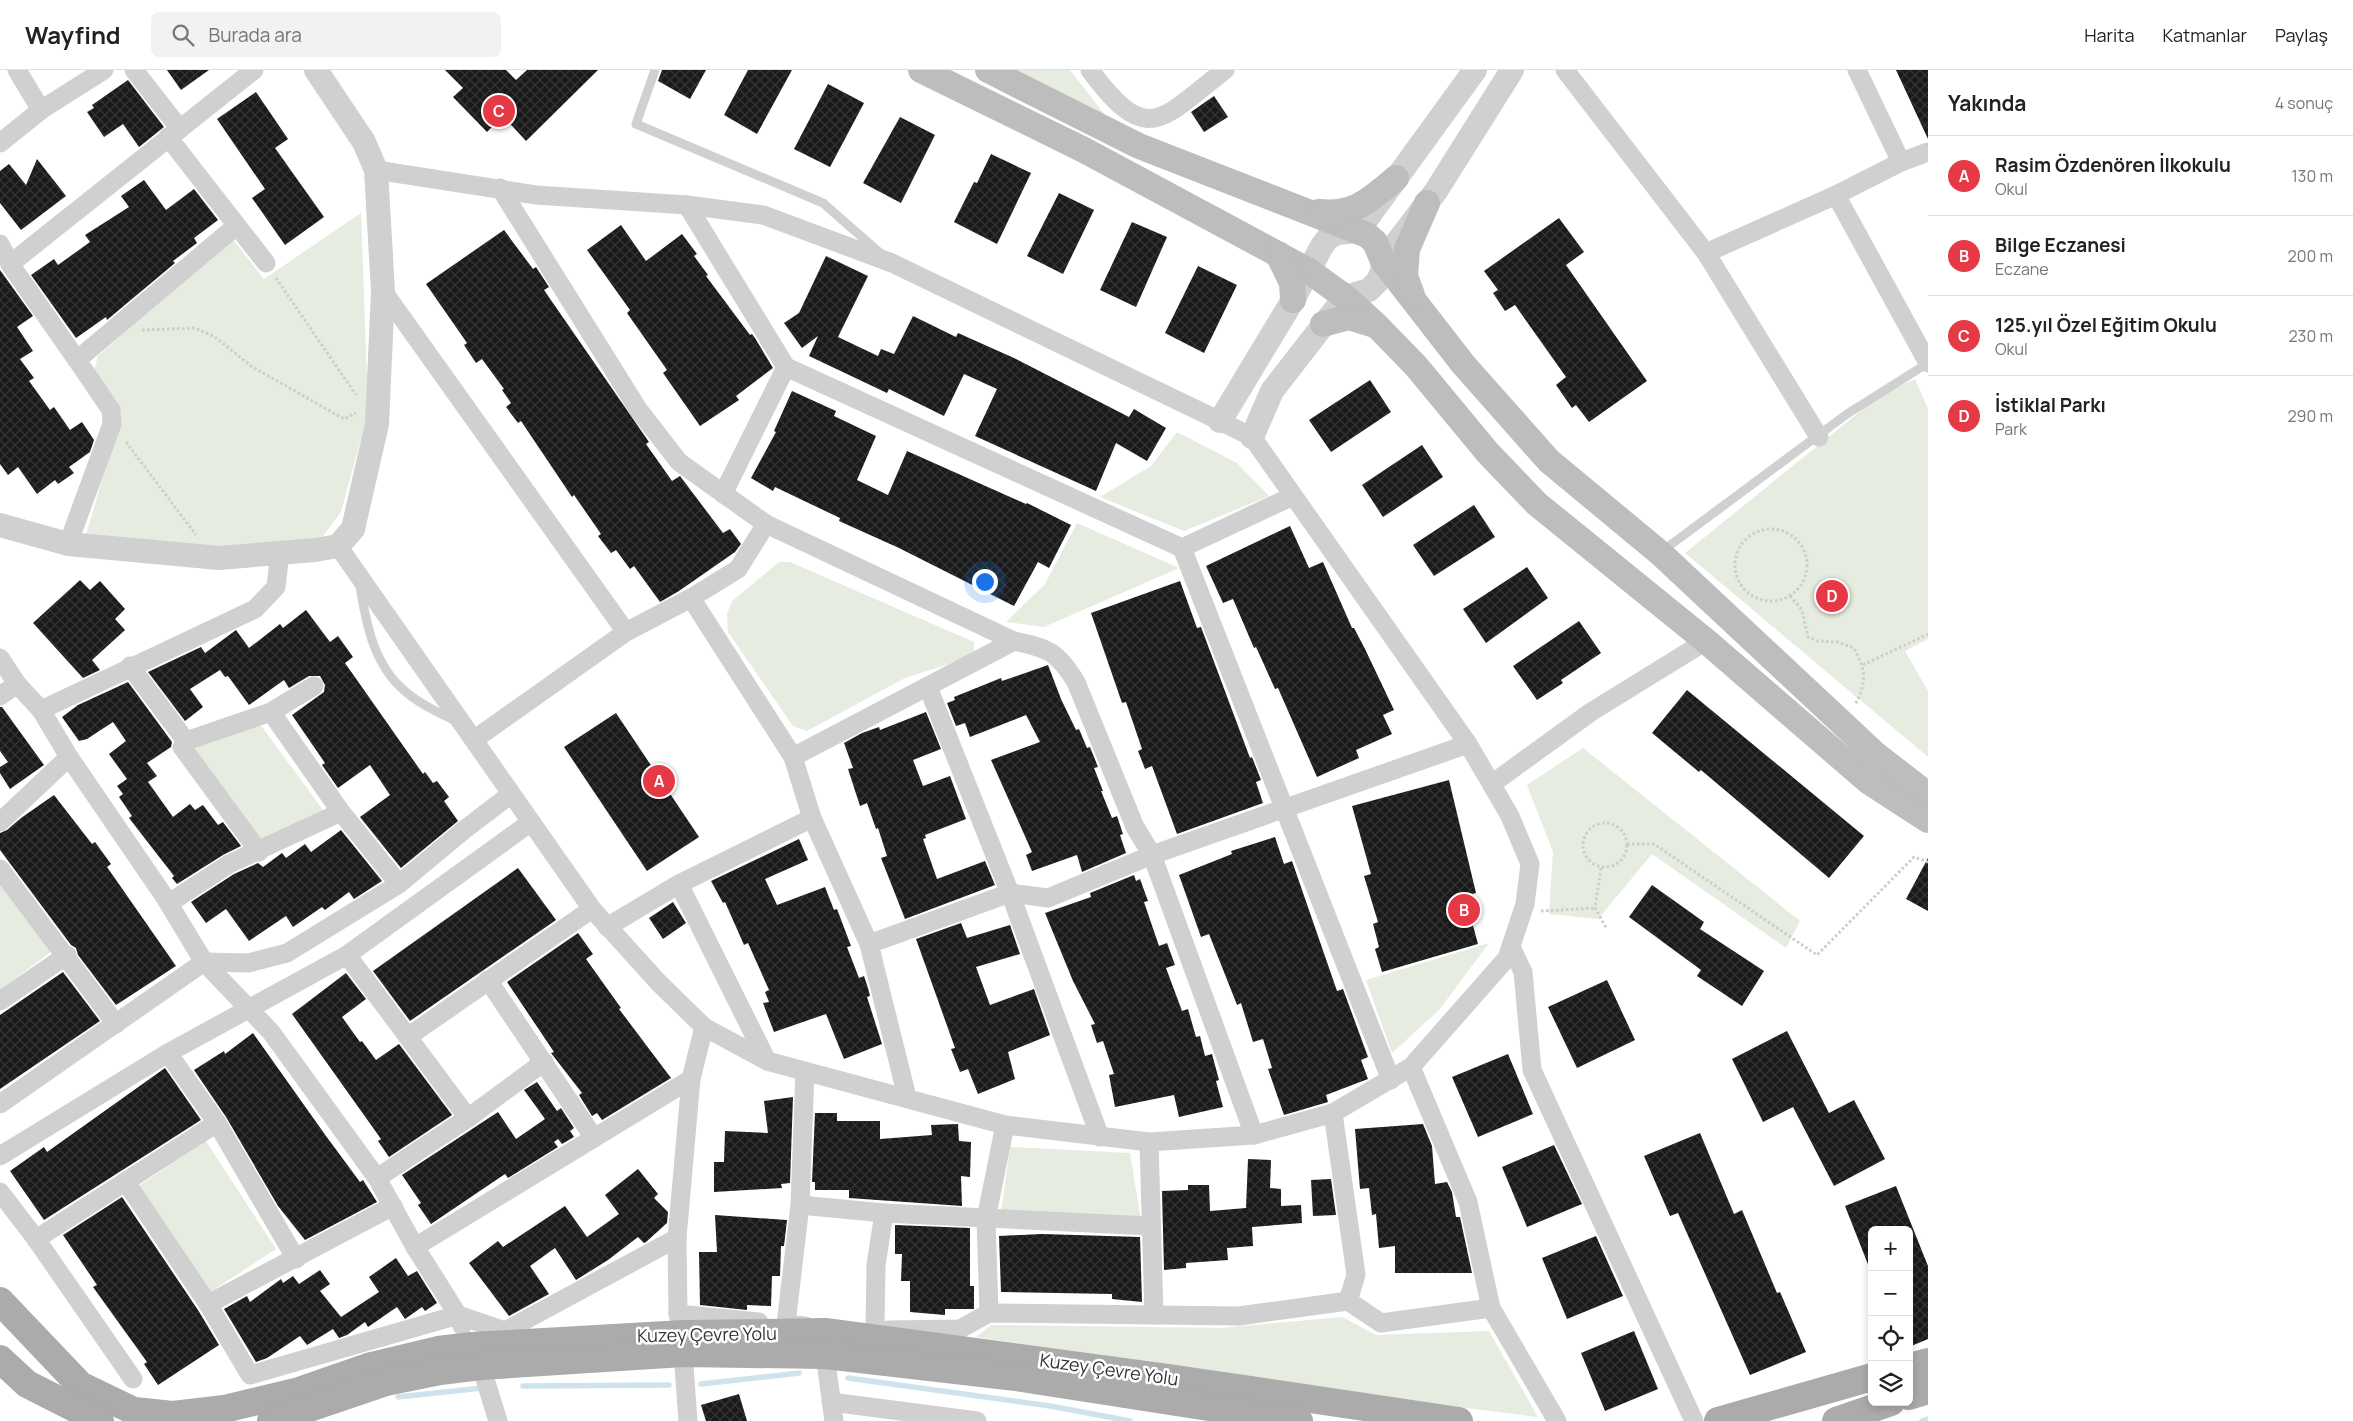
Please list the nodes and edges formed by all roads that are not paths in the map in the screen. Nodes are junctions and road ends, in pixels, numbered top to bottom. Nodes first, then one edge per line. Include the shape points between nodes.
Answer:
1 (17, 70) edge
2 (104, 70) edge
3 (134, 70) edge
4 (254, 70) edge
5 (316, 70) edge
6 (655, 70) edge
7 (921, 70) edge
8 (988, 70) edge
9 (1090, 70) edge
10 (1225, 70) edge
11 (1475, 70) edge
12 (1512, 70) edge
13 (1565, 70) edge
14 (1858, 70) edge
15 (41, 110) junction
16 (174, 133) junction
17 (0, 143) edge
18 (1928, 152) edge
19 (1901, 162) junction
20 (376, 170) junction
21 (1396, 178) junction
22 (500, 188) junction
23 (536, 195) junction
24 (1836, 195) junction
25 (1427, 203) junction
26 (687, 205) junction
27 (1302, 210) junction
28 (236, 226) junction
29 (524, 228) junction
30 (1358, 231) junction
31 (0, 244) edge
32 (1706, 253) junction
33 (1278, 254) junction
34 (1383, 261) junction
35 (266, 263) road end
36 (10, 264) junction
37 (892, 264) junction
38 (1309, 271) junction
39 (383, 291) junction
40 (1345, 297) junction
41 (1293, 300) junction
42 (1414, 301) junction
43 (1322, 324) junction
44 (1377, 326) junction
45 (78, 360) junction
46 (1928, 363) edge
47 (786, 367) junction
48 (1220, 420) junction
49 (1252, 437) junction
50 (1819, 437) junction
51 (723, 494) junction
52 (1293, 496) junction
53 (766, 524) junction
54 (0, 525) edge
55 (68, 544) junction
56 (338, 546) junction
57 (1182, 548) junction
58 (280, 552) junction
59 (1660, 553) junction
60 (358, 573) junction
61 (691, 598) junction
62 (626, 632) junction
63 (1014, 641) junction
64 (1706, 641) junction
65 (0, 658) edge
66 (130, 666) junction
67 (17, 684) junction
68 (314, 686) dead end
69 (928, 687) junction
70 (0, 696) edge
71 (41, 710) junction
72 (271, 712) junction
73 (471, 733) junction
74 (186, 741) junction
75 (1468, 744) junction
76 (68, 757) junction
77 (793, 757) junction
78 (1493, 783) junction
79 (511, 794) junction
80 (1928, 795) edge
81 (1285, 808) junction
82 (341, 812) junction
83 (812, 818) junction
84 (1928, 820) edge
85 (0, 822) edge
86 (531, 822) junction
87 (259, 852) junction
88 (1152, 855) junction
89 (0, 869) edge
90 (399, 884) junction
91 (679, 884) junction
92 (1010, 893) junction
93 (168, 903) junction
94 (592, 909) junction
95 (607, 926) junction
96 (869, 944) junction
97 (1511, 947) junction
98 (67, 955) junction
99 (347, 955) junction
100 (204, 962) junction
101 (488, 980) junction
102 (0, 1001) edge
103 (250, 1009) junction
104 (116, 1024) junction
105 (704, 1027) junction
106 (409, 1036) junction
107 (168, 1052) junction
108 (767, 1061) junction
109 (544, 1062) junction
110 (1411, 1067) junction
111 (805, 1072) junction
112 (691, 1079) junction
113 (1391, 1080) junction
114 (907, 1097) junction
115 (0, 1104) edge
116 (1333, 1113) junction
117 (468, 1118) junction
118 (217, 1123) junction
119 (1005, 1125) junction
120 (1254, 1135) junction
121 (1100, 1137) junction
122 (594, 1138) junction
123 (1149, 1142) junction
124 (0, 1156) edge
125 (377, 1178) junction
126 (126, 1182) junction
127 (0, 1192) edge
128 (800, 1205) junction
129 (393, 1206) junction
130 (884, 1213) junction
131 (986, 1219) junction
132 (1151, 1226) junction
133 (677, 1238) junction
134 (36, 1239) junction
135 (415, 1248) junction
136 (296, 1259) junction
137 (0, 1301) edge
138 (1348, 1301) junction
139 (208, 1304) junction
140 (1491, 1308) junction
141 (989, 1313) junction
142 (458, 1315) junction
143 (1154, 1315) junction
144 (786, 1324) junction
145 (875, 1330) junction
146 (682, 1334) junction
147 (825, 1355) junction
148 (477, 1356) junction
149 (0, 1359) edge
150 (1928, 1362) edge
151 (1913, 1366) edge
152 (133, 1379) dead end
153 (1868, 1379) edge
154 (1928, 1390) edge
155 (1913, 1395) edge
156 (831, 1402) junction
157 (1879, 1406) edge
158 (686, 1420) edge
159 (100, 1421) edge
160 (272, 1421) edge
161 (498, 1421) edge
162 (834, 1421) edge
163 (977, 1421) edge
164 (1299, 1421) edge
165 (1459, 1421) edge
166 (1556, 1421) edge
167 (1694, 1421) edge
168 (1718, 1421) edge
169 (1836, 1421) edge

1 - 15 street
2 - 15 street
3 - 16 street
4 - 16 street
5 - 20 street via 364,142
6 - 37 lane via 636,124 823,203
7 - 33 main road via 1084,150
8 - 27 main road via 1139,146
9 - 10 street via 1112,99 1129,114 1146,120 1165,117
11 - 21 street
12 - 25 street
13 - 32 street
14 - 19 street
15 - 17 street
16 - 28 street
16 - 36 street
18 - 19 street
19 - 24 street
20 - 22 street
20 - 39 street
21 - 27 main road via 1362,206 1336,214
21 - 30 street
22 - 23 street
22 - 29 street
23 - 26 street
23 - 29 street
24 - 32 street
24 - 46 street
25 - 34 street
25 - 42 main road via 1407,250 1404,276
26 - 37 street via 763,215
26 - 47 street
27 - 30 main road
28 - 35 street
28 - 45 street
29 - 51 street via 638,409 679,462
30 - 34 main road via 1375,242
30 - 38 street via 1342,231 1328,238
31 - 36 street
32 - 50 street
33 - 38 main road
33 - 41 main road via 1292,283
34 - 40 street via 1377,282 1369,290
34 - 42 main road
36 - 45 street
37 - 48 street
38 - 40 main road
38 - 41 street
39 - 56 street via 371,416 353,529
39 - 62 street
40 - 43 street
40 - 44 main road
41 - 48 street
42 - 59 main road via 1463,364 1549,461
43 - 44 main road via 1349,317
43 - 49 street via 1272,392
44 - 64 main road via 1537,504
45 - 55 street via 111,410 112,424
46 - 50 lane via 1847,414
47 - 51 street
47 - 57 street
48 - 49 street
49 - 52 street
50 - 59 lane
51 - 53 street
52 - 57 street
52 - 75 street
53 - 61 street via 738,569
53 - 63 street
54 - 55 street
55 - 58 street via 213,557
56 - 58 street
56 - 60 street
57 - 81 street
58 - 66 street via 276,587 255,609
59 - 80 main road via 1875,754
60 - 73 street
60 - 73 lane via 373,647 388,672 406,692
61 - 62 street
61 - 77 street
62 - 73 street
63 - 69 street
63 - 88 street via 1044,647 1064,662 1076,682 1135,827
64 - 78 street via 1590,712
64 - 84 main road via 1868,781
65 - 67 street
66 - 71 street
66 - 74 street
67 - 70 street
67 - 71 street
68 - 72 street
69 - 77 street
69 - 92 street
71 - 76 street
72 - 74 street
72 - 82 street
73 - 79 street
74 - 87 street via 182,747
75 - 78 street
75 - 81 street
76 - 85 street
76 - 93 street
77 - 83 street
78 - 97 street via 1530,864 1523,912
79 - 86 street
79 - 90 street
81 - 88 street
81 - 113 street
82 - 87 street
82 - 90 street
83 - 91 street
83 - 96 street
86 - 94 street
86 - 99 street
87 - 93 street via 229,864
88 - 92 street via 1048,898
88 - 120 street
89 - 98 street
90 - 100 street via 287,953 248,963
91 - 95 street
91 - 108 street
92 - 96 street
92 - 121 street
93 - 100 street
94 - 95 street
94 - 101 street
95 - 105 street
96 - 114 street
97 - 110 street via 1507,958
97 - 167 street via 1523,972 1532,1070
98 - 102 street
98 - 104 street
99 - 103 street
99 - 106 street
100 - 103 street
100 - 104 street
101 - 106 street
101 - 109 street
103 - 107 street
103 - 125 street via 271,1032
104 - 115 street
105 - 108 street
105 - 112 street
106 - 117 street
107 - 118 street
107 - 124 street
108 - 111 street
109 - 117 street
109 - 122 street
110 - 113 street
110 - 140 street via 1468,1202
111 - 114 street
111 - 128 street
112 - 122 street
112 - 133 street
113 - 116 street
114 - 119 street
116 - 120 street
116 - 138 street via 1356,1275
117 - 125 street
118 - 126 street
118 - 136 street
119 - 121 street
119 - 131 street
120 - 123 street
121 - 123 street
122 - 135 street
123 - 132 street
125 - 129 street
126 - 134 street
126 - 139 street
127 - 134 street
128 - 130 street
128 - 144 street
129 - 135 street
129 - 136 street
130 - 131 street
130 - 145 street via 876,1265
131 - 132 street
131 - 141 street
132 - 143 street
133 - 142 street via 505,1332
133 - 146 street
134 - 152 street
135 - 142 street
136 - 139 street
137 - 148 main road, Kuzey Çevre Yolu via 80,1385 134,1411 174,1415 224,1409 438,1350
138 - 140 street via 1381,1323
138 - 143 street via 1239,1316
139 - 142 street via 250,1375
140 - 166 street
141 - 143 street
141 - 145 street via 960,1329
142 - 148 street
144 - 145 street
144 - 146 street
146 - 147 main road, Kuzey Çevre Yolu
146 - 148 main road, Kuzey Çevre Yolu
146 - 158 street
146 - 165 main road, Kuzey Çevre Yolu via 827,1332
147 - 156 street
147 - 164 main road, Kuzey Çevre Yolu via 1016,1377
148 - 160 main road, Kuzey Çevre Yolu via 440,1371 386,1382
148 - 161 street
149 - 159 main road via 27,1384
150 - 151 main road
153 - 168 main road
154 - 155 main road
156 - 162 street
156 - 163 street
157 - 169 main road

